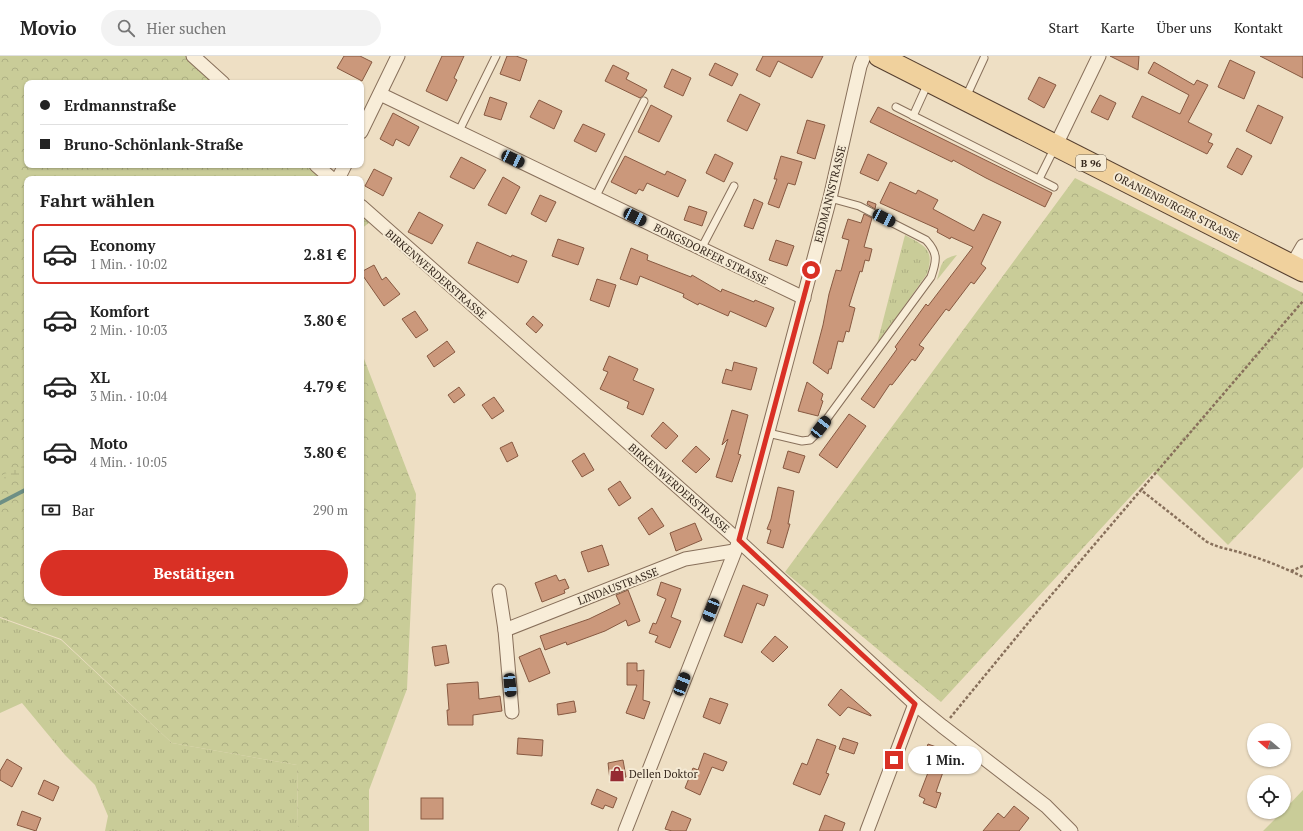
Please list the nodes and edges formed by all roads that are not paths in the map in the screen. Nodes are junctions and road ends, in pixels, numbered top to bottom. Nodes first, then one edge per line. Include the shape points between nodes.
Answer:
1 (193, 56) edge
2 (398, 56) edge
3 (496, 56) edge
4 (864, 56) edge
5 (880, 56) edge
6 (1098, 56) edge
7 (984, 58) dead end
8 (220, 80) edge
9 (929, 81) junction
10 (380, 94) junction
11 (965, 99) junction
12 (644, 101) dead end
13 (896, 107) dead end
14 (914, 116) junction
15 (364, 126) edge
16 (458, 133) junction
17 (1056, 145) junction
18 (319, 168) edge
19 (329, 176) edge
20 (1039, 179) junction
21 (734, 186) dead end
22 (1054, 187) dead end
23 (595, 198) junction
24 (830, 198) junction
25 (364, 209) edge
26 (1303, 246) edge
27 (701, 249) junction
28 (1298, 268) edge
29 (804, 298) junction
30 (768, 433) junction
31 (737, 546) junction
32 (500, 591) dead end
33 (505, 630) junction
34 (915, 704) junction
35 (512, 712) dead end
36 (625, 831) edge
37 (868, 831) edge
38 (1071, 831) edge

1 - 8 street
2 - 10 street
3 - 16 lane
4 - 24 street, ERDMANNSTRASSE
5 - 9 main road, ORANIENBURGER STRASSE / B 96
6 - 17 street
7 - 11 lane
9 - 11 main road, ORANIENBURGER STRASSE / B 96
9 - 14 lane
10 - 15 street
10 - 16 street, BORGSDORFER STRASSE
11 - 17 main road, ORANIENBURGER STRASSE / B 96
12 - 23 lane
13 - 14 lane
14 - 20 lane
16 - 23 street, BORGSDORFER STRASSE
17 - 20 lane
17 - 28 main road, ORANIENBURGER STRASSE / B 96
18 - 19 street
20 - 22 lane
21 - 27 lane
23 - 27 street, BORGSDORFER STRASSE
24 - 29 street, ERDMANNSTRASSE
24 - 30 lane via 859,206 926,240 934,249 934,267 931,277 810,440 802,441
25 - 31 street, BIRKENWERDERSTRASSE
26 - 28 street
27 - 29 street, BORGSDORFER STRASSE
29 - 30 street, ERDMANNSTRASSE
30 - 31 street, ERDMANNSTRASSE
31 - 33 street, LINDAUSTRASSE via 685,559
31 - 34 street, BIRKENWERDERSTRASSE
31 - 36 street, ERDMANNSTRASSE
32 - 33 street
33 - 35 street
34 - 37 street
34 - 38 street, BIRKENWERDERSTRASSE via 1046,806

